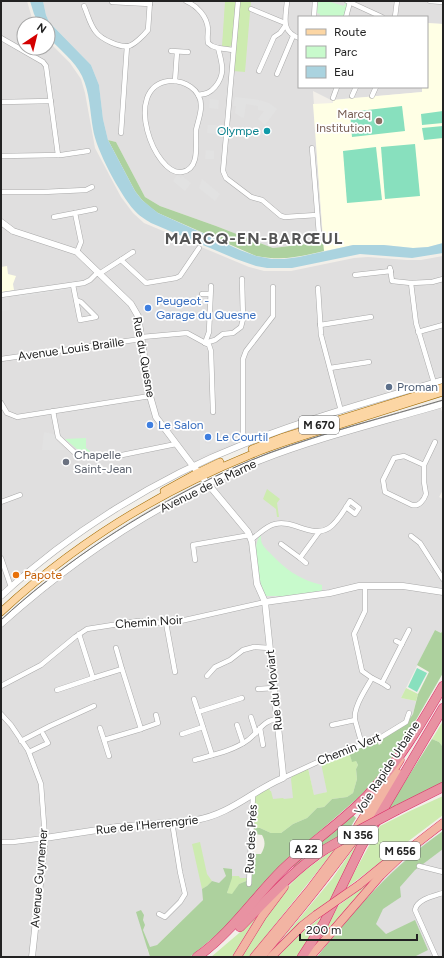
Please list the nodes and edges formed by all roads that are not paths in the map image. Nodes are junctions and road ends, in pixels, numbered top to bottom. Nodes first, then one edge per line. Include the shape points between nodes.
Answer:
1 (186, 1) edge
2 (238, 1) edge
3 (287, 1) edge
4 (316, 1) edge
5 (397, 1) edge
6 (430, 1) edge
7 (112, 2) edge
8 (150, 2) edge
9 (348, 2) edge
10 (443, 2) edge
11 (84, 6) dead end
12 (251, 9) dead end
13 (371, 11) junction
14 (314, 16) edge
15 (346, 16) edge
16 (370, 16) edge
17 (380, 16) edge
18 (395, 16) edge
19 (285, 24) junction
20 (294, 36) junction
21 (1, 38) edge
22 (298, 38) edge
23 (128, 46) junction
24 (218, 48) junction
25 (233, 50) junction
26 (171, 51) dead end
27 (177, 52) junction
28 (188, 52) dead end
29 (259, 71) dead end
30 (277, 74) dead end
31 (175, 81) junction
32 (338, 88) edge
33 (356, 88) edge
34 (376, 88) edge
35 (198, 95) junction
36 (352, 96) dead end
37 (372, 96) dead end
38 (333, 98) dead end
39 (51, 101) junction
40 (1, 102) edge
41 (121, 133) dead end
42 (312, 148) dead end
43 (88, 151) dead end
44 (58, 155) junction
45 (1, 156) edge
46 (92, 187) dead end
47 (1, 192) edge
48 (94, 209) dead end
49 (75, 213) junction
50 (317, 215) junction
51 (54, 217) dead end
52 (1, 222) edge
53 (319, 234) dead end
54 (199, 248) dead end
55 (77, 252) junction
56 (133, 252) dead end
57 (121, 260) junction
58 (99, 273) junction
59 (355, 275) dead end
60 (242, 278) dead end
61 (443, 279) edge
62 (411, 283) junction
63 (73, 285) junction
64 (211, 286) dead end
65 (273, 287) dead end
66 (318, 288) dead end
67 (202, 294) dead end
68 (210, 294) junction
69 (1, 295) edge
70 (76, 300) junction
71 (371, 317) dead end
72 (320, 325) junction
73 (443, 325) edge
74 (418, 332) junction
75 (142, 338) junction
76 (206, 343) junction
77 (1, 359) edge
78 (369, 362) dead end
79 (330, 368) junction
80 (443, 380) edge
81 (434, 383) junction
82 (443, 387) edge
83 (443, 392) edge
84 (150, 396) junction
85 (1, 404) edge
86 (443, 404) edge
87 (53, 411) junction
88 (341, 411) junction
89 (213, 412) dead end
90 (435, 442) dead end
91 (176, 444) junction
92 (243, 444) junction
93 (424, 465) junction
94 (193, 466) junction
95 (200, 474) junction
96 (208, 484) junction
97 (20, 495) dead end
98 (1, 502) edge
99 (346, 507) dead end
100 (319, 532) junction
101 (411, 536) dead end
102 (251, 537) junction
103 (282, 544) dead end
104 (1, 558) edge
105 (300, 558) junction
106 (195, 560) dead end
107 (306, 563) dead end
108 (443, 580) edge
109 (365, 586) junction
110 (11, 587) junction
111 (443, 592) edge
112 (1, 596) edge
113 (265, 602) junction
114 (1, 607) edge
115 (1, 612) edge
116 (166, 623) junction
117 (1, 624) edge
118 (409, 630) dead end
119 (79, 634) junction
120 (396, 641) dead end
121 (402, 644) junction
122 (116, 648) dead end
123 (270, 648) junction
124 (168, 668) dead end
125 (122, 669) junction
126 (207, 676) dead end
127 (93, 678) junction
128 (372, 678) junction
129 (382, 683) junction
130 (1, 686) edge
131 (443, 686) edge
132 (388, 687) dead end
133 (274, 688) junction
134 (258, 689) dead end
135 (57, 690) dead end
136 (242, 698) dead end
137 (194, 699) dead end
138 (443, 704) edge
139 (94, 706) dead end
140 (443, 708) edge
141 (198, 712) junction
142 (409, 713) dead end
143 (1, 714) edge
144 (156, 715) dead end
145 (251, 717) dead end
146 (277, 719) junction
147 (355, 720) junction
148 (237, 725) dead end
149 (332, 725) dead end
150 (203, 727) junction
151 (100, 728) dead end
152 (260, 728) junction
153 (141, 729) junction
154 (256, 733) junction
155 (43, 734) dead end
156 (182, 734) dead end
157 (412, 738) junction
158 (104, 740) junction
159 (21, 741) junction
160 (243, 743) junction
161 (263, 745) dead end
162 (362, 745) junction
163 (29, 752) junction
164 (212, 755) junction
165 (109, 756) dead end
166 (195, 760) dead end
167 (283, 778) junction
168 (443, 788) edge
169 (254, 795) junction
170 (443, 818) edge
171 (172, 822) junction
172 (443, 823) edge
173 (45, 838) junction
174 (1, 842) edge
175 (325, 851) junction
176 (419, 866) dead end
177 (443, 872) edge
178 (249, 884) dead end
179 (443, 893) edge
180 (159, 914) dead end
181 (32, 957) edge
182 (197, 957) edge
183 (203, 957) edge
184 (237, 957) edge
185 (254, 957) edge
186 (261, 957) edge
187 (271, 957) edge
188 (302, 957) edge
189 (310, 957) edge
190 (436, 957) edge

1 - 24 street via 202,13 207,26 208,43
2 - 25 street
3 - 19 street
4 - 14 street
5 - 18 street
6 - 10 street
7 - 8 street
8 - 23 street via 148,30
9 - 13 street
9 - 15 street
11 - 23 street via 97,34 108,42
12 - 19 street
13 - 16 street
13 - 17 street
19 - 20 street
19 - 29 street via 274,37
20 - 22 street
20 - 30 street
21 - 39 street via 45,64
23 - 41 street
24 - 25 street
24 - 35 street via 223,68 220,80 210,93
25 - 50 street via 223,171 226,178 251,197 262,200 281,216
26 - 27 street
27 - 28 street
27 - 31 street
31 - 35 street via 188,84
31 - 35 street via 162,82 153,89 145,115 147,131 157,152 169,167 178,172 188,170 195,160 196,131 201,107
32 - 38 street
33 - 36 street
34 - 37 street
39 - 40 street
39 - 44 street
42 - 50 street
43 - 44 street
44 - 45 street
46 - 47 street via 86,190
48 - 49 street
49 - 51 street
49 - 55 street via 81,242
50 - 53 street
52 - 55 street, Rue du Quesne via 14,231
54 - 57 street via 180,276 149,284 143,282
55 - 58 street, Rue du Quesne
56 - 57 street
57 - 58 street
58 - 63 street via 88,281
58 - 75 street, Rue du Quesne via 134,308
59 - 62 street via 390,270 392,281
60 - 76 street via 241,326 233,333 223,334
61 - 62 street
62 - 74 street
63 - 69 street
63 - 70 street
64 - 68 street
65 - 92 street via 273,316 244,356
66 - 72 street
67 - 68 street
68 - 76 street via 210,332
70 - 70 street via 80,320 96,317 79,301
71 - 72 street
72 - 79 street
73 - 74 street
74 - 81 street
75 - 76 street, Avenue Louis Braille via 187,333
75 - 77 street, Avenue Louis Braille
75 - 84 street, Rue du Quesne
76 - 89 street via 211,351
78 - 79 street
79 - 88 street
80 - 81 street, Avenue de la Marne
81 - 88 street, Avenue de la Marne
82 - 95 main road, Avenue de la Marne / M 670 via 283,437
83 - 95 main road, Avenue de la Marne / M 670 via 281,443
84 - 87 street
84 - 91 street, Rue du Quesne via 156,417
85 - 87 street via 5,411 14,416
86 - 96 street, Avenue de la Marne via 292,449
87 - 91 street via 58,437 82,457 122,455
88 - 92 street, Avenue de la Marne
90 - 93 street
91 - 94 street, Rue du Quesne
92 - 94 street, Avenue de la Marne
93 - 93 street via 426,494 418,505 412,505 386,492 383,480 394,458 404,456
94 - 95 street, Rue du Quesne
94 - 110 street, Avenue de la Marne via 96,522
95 - 96 street, Rue du Quesne
95 - 114 main road, Avenue de la Marne / M 670 via 159,493 88,537 50,565
95 - 115 main road, Avenue de la Marne / M 670 via 107,529 53,568
96 - 102 street, Rue du Quesne
96 - 117 street, Avenue de la Marne via 157,510 104,542 49,583
97 - 98 street
99 - 100 street via 332,526
100 - 102 street via 290,523 279,523
100 - 105 street
101 - 108 street via 420,543
102 - 106 street via 193,545
102 - 113 street via 256,580
103 - 105 street
104 - 110 street
105 - 107 street
109 - 111 street via 408,587
109 - 113 street
109 - 128 street via 365,611 354,634 362,671
110 - 112 street, Avenue de la Marne
113 - 116 street, Chemin Noir
113 - 123 street, Rue du Moviart
116 - 119 street, Chemin Noir via 138,621 93,628
116 - 124 street via 174,669
118 - 121 street
119 - 127 street
119 - 130 street, Chemin Noir via 41,665
120 - 121 street
121 - 129 street
122 - 125 street
123 - 126 street via 254,647 243,650 214,667
123 - 133 street, Rue du Moviart
125 - 127 street
125 - 153 street
127 - 135 street
128 - 129 street
128 - 147 street via 356,708
129 - 132 street
131 - 157 highway, A 22
133 - 134 street
133 - 146 street, Rue du Moviart
136 - 141 street
137 - 141 street
138 - 186 highway, Voie Rapide Urbaine / N 356 via 356,838 316,892
139 - 159 street
140 - 188 highway via 361,847 324,923
141 - 150 street
142 - 162 street, Chemin Vert via 405,722 375,741
143 - 159 street, Avenue Guynemer
144 - 153 street via 158,723
145 - 154 street
146 - 152 street
146 - 167 street, Rue du Moviart
147 - 149 street
147 - 162 street
148 - 160 street
150 - 156 street
150 - 164 street
151 - 158 street
152 - 154 street
152 - 161 street
153 - 158 street
154 - 160 street
155 - 163 street via 48,743
157 - 182 highway, A 22 via 367,796 290,863 226,933
157 - 185 highway, Voie Rapide Urbaine / N 356 via 357,827
158 - 165 street
159 - 163 street, Avenue Guynemer
160 - 164 street
162 - 167 street, Chemin Vert
163 - 173 street, Avenue Guynemer via 42,786
164 - 166 street
167 - 169 street, Rue de l'Herrengrie
168 - 175 highway, bridge via 350,835
169 - 171 street, Rue de l'Herrengrie via 216,815
169 - 178 street, Rue des Prés
170 - 187 highway, M 656, bridge via 359,885 316,915
171 - 173 street, Rue de l'Herrengrie
171 - 180 street via 185,892 184,897 166,916
172 - 189 highway via 403,854 377,879
173 - 174 street, Rue de l'Herrengrie
173 - 181 street, Avenue Guynemer
175 - 183 highway via 295,872 230,936
175 - 184 highway via 278,895
176 - 177 street
179 - 190 street via 420,902 414,910

